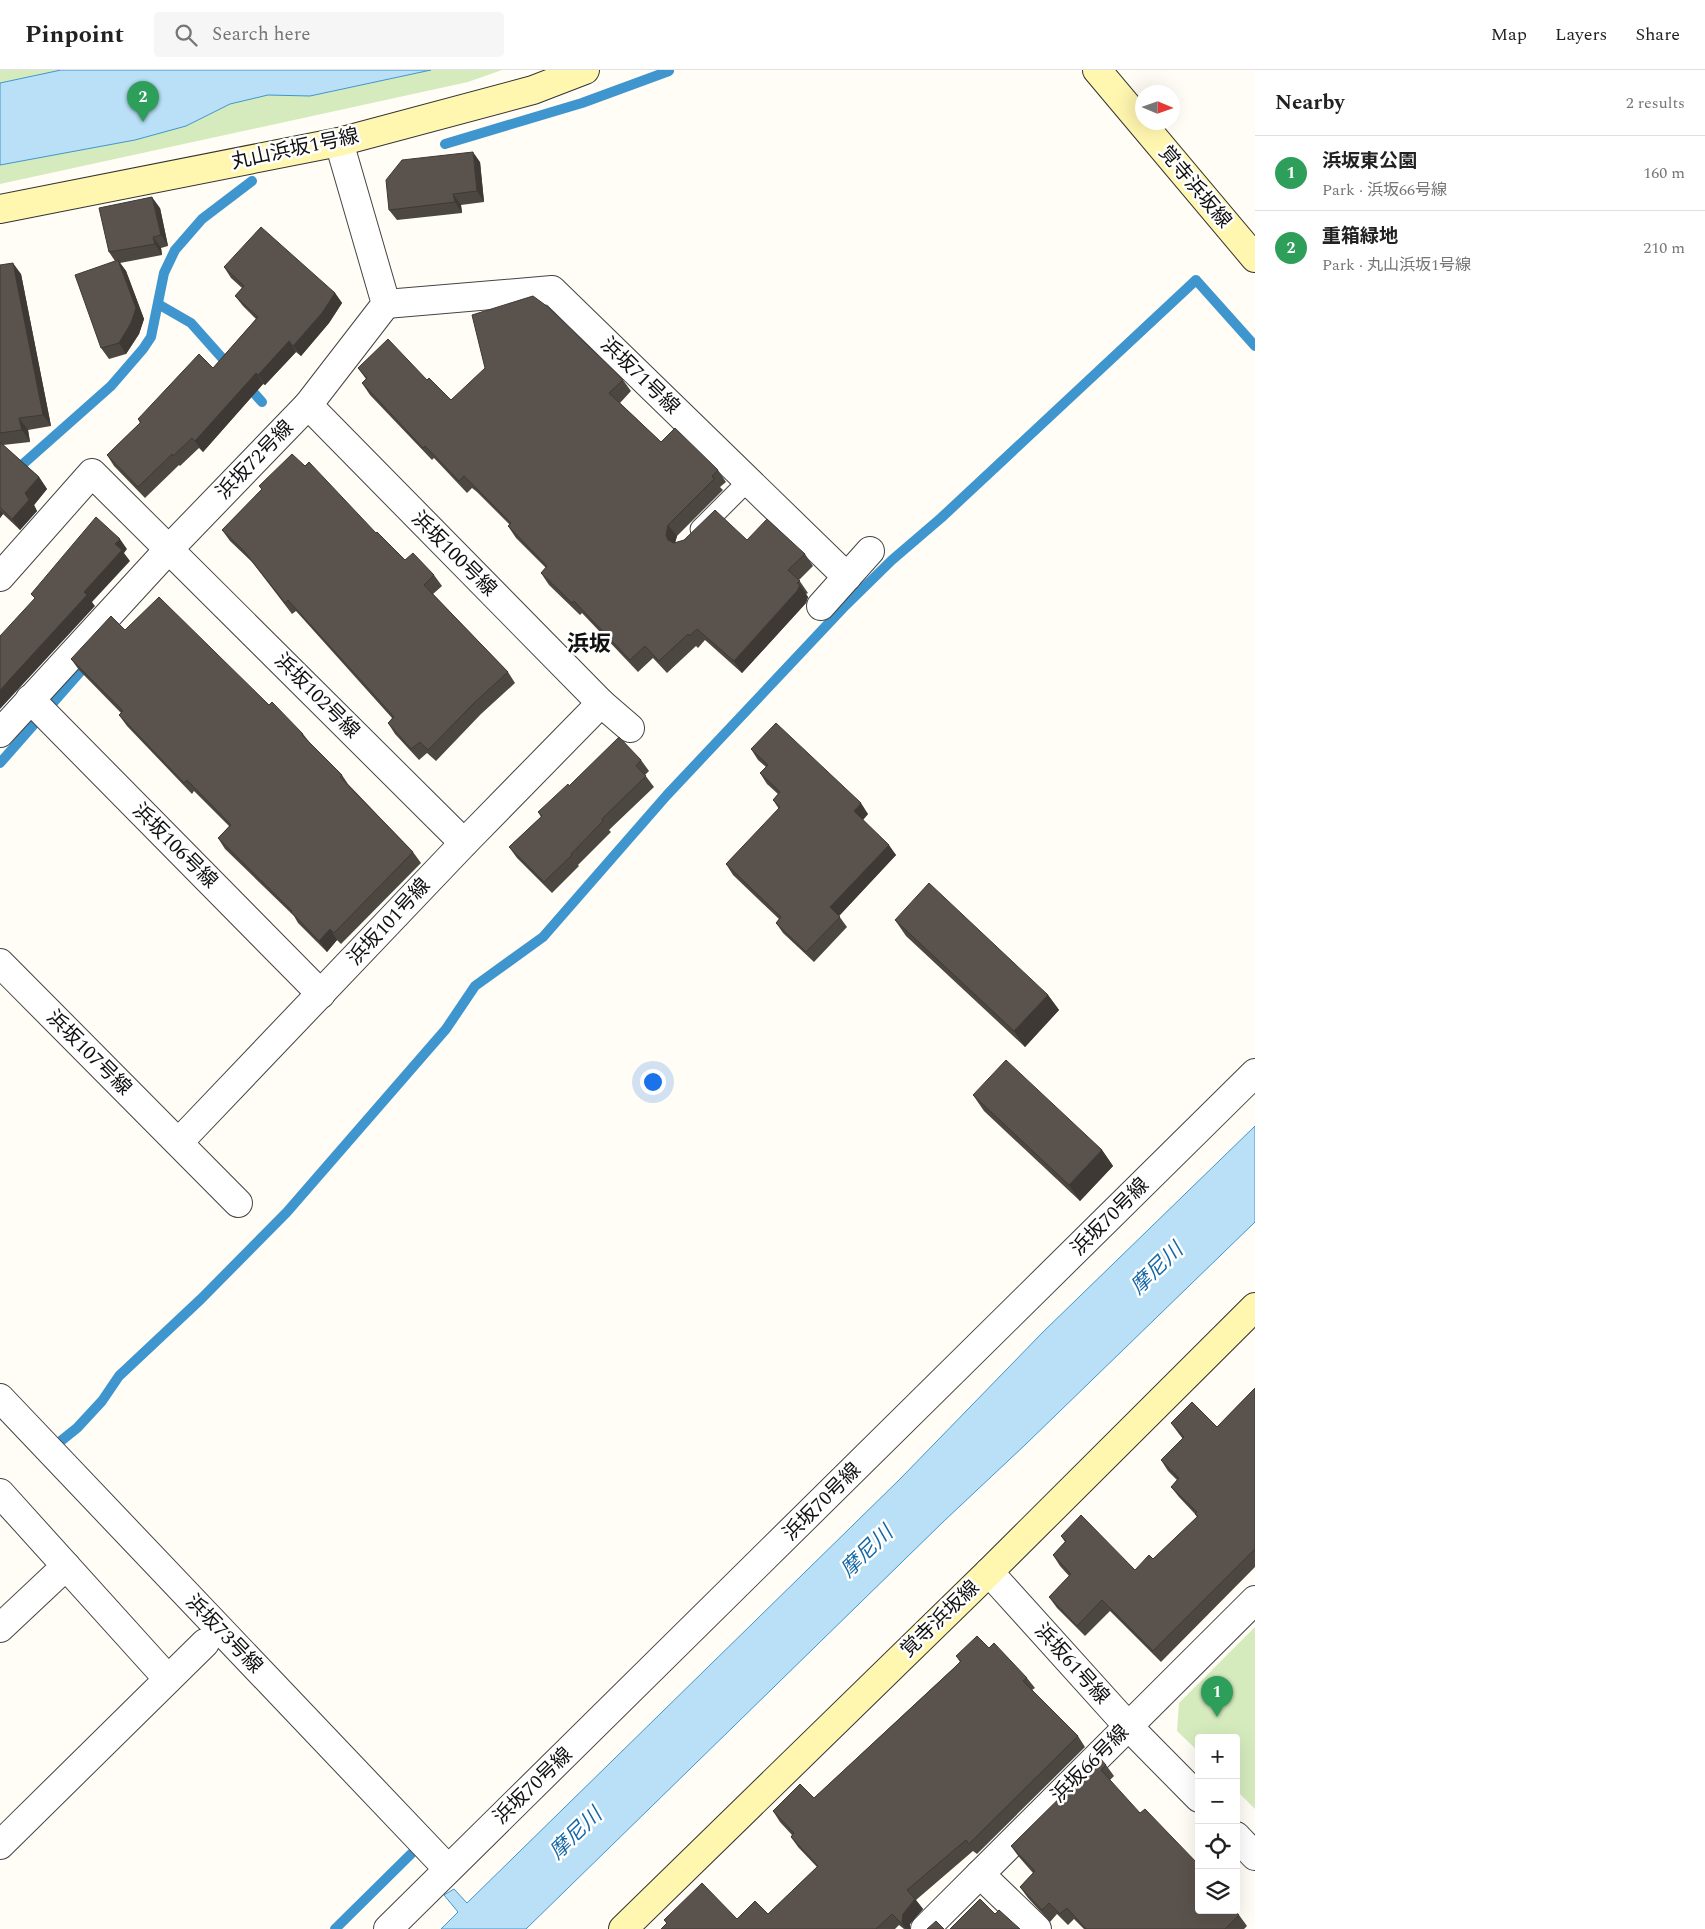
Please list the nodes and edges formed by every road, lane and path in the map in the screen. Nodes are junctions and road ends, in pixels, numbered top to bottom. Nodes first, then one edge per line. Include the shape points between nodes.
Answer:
1 (585, 70) edge
2 (1097, 70) edge
3 (339, 142) junction
4 (0, 209) edge
5 (1255, 258) edge
6 (386, 304) junction
7 (308, 405) junction
8 (748, 481) junction
9 (685, 544) edge
10 (169, 549) junction
11 (870, 551) dead end
12 (0, 577) edge
13 (847, 577) junction
14 (821, 606) dead end
15 (30, 699) junction
16 (601, 703) junction
17 (630, 728) dead end
18 (0, 733) edge
19 (464, 843) junction
20 (0, 963) edge
21 (321, 994) junction
22 (1255, 1073) edge
23 (179, 1142) junction
24 (238, 1203) dead end
25 (1255, 1307) edge
26 (0, 1398) edge
27 (0, 1493) edge
28 (66, 1566) junction
29 (988, 1572) junction
30 (1255, 1600) edge
31 (0, 1628) edge
32 (205, 1643) dead end
33 (168, 1679) junction
34 (1128, 1726) junction
35 (1195, 1794) edge
36 (1240, 1840) edge
37 (0, 1845) edge
38 (1255, 1856) edge
39 (448, 1869) junction
40 (980, 1874) junction
41 (388, 1929) edge
42 (623, 1929) edge
43 (925, 1929) edge
44 (1038, 1929) edge

1 - 3 street, 丸山浜坂1号線 via 532,90
2 - 5 street, 覚寺浜坂線
3 - 4 street, 丸山浜坂1号線
3 - 6 street
6 - 7 street, 浜坂72号線
6 - 8 street, 浜坂71号線 via 552,290
7 - 10 street, 浜坂72号線
7 - 16 street, 浜坂100号線
8 - 9 lane
8 - 13 street, 浜坂71号線
10 - 12 street, 浜坂102号線 via 92,473
10 - 15 street, 浜坂72号線
10 - 19 street, 浜坂102号線
11 - 13 street
13 - 14 street
15 - 18 street, 浜坂72号線
15 - 21 street, 浜坂106号線
16 - 17 street, 浜坂100号線
16 - 19 street, 浜坂101号線
19 - 21 street, 浜坂101号線
20 - 23 street, 浜坂107号線
21 - 23 street, 浜坂101号線
22 - 39 street, 浜坂70号線
23 - 24 street, 浜坂107号線
25 - 29 street, 覚寺浜坂線
26 - 39 street, 浜坂73号線
27 - 28 street
28 - 31 street
28 - 33 street
29 - 34 street, 浜坂61号線
29 - 42 street, 覚寺浜坂線
30 - 34 street, 浜坂66号線
32 - 33 street
33 - 37 street
34 - 35 street, 浜坂61号線
34 - 40 street, 浜坂66号線
36 - 38 street
39 - 41 street, 浜坂70号線
40 - 43 street, 浜坂66号線
40 - 44 street

